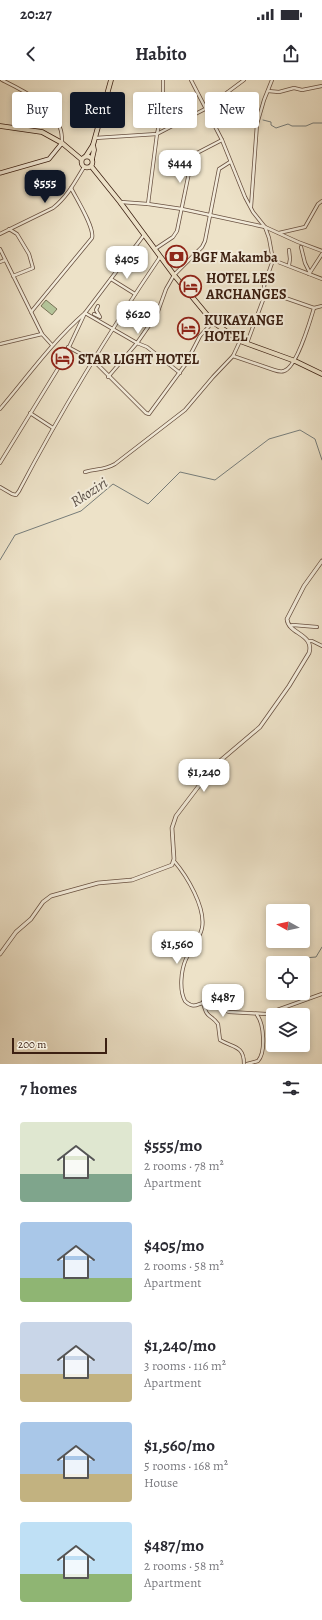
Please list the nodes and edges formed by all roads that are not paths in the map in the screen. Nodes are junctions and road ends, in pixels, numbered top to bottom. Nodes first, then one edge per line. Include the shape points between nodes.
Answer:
1 (2, 80) edge
2 (111, 80) edge
3 (163, 80) edge
4 (191, 80) edge
5 (244, 80) edge
6 (272, 80) edge
7 (322, 86) edge
8 (268, 91) junction
9 (228, 92) edge
10 (205, 109) joint
11 (259, 116) edge
12 (0, 126) edge
13 (215, 128) edge
14 (257, 128) edge
15 (157, 134) junction
16 (95, 138) junction
17 (222, 140) junction
18 (62, 143) junction
19 (93, 145) junction
20 (86, 156) junction
21 (92, 159) junction
22 (81, 160) junction
23 (230, 162) junction
24 (91, 166) junction
25 (84, 167) junction
26 (0, 173) edge
27 (71, 188) junction
28 (322, 201) edge
29 (120, 202) junction
30 (148, 204) junction
31 (182, 209) junction
32 (251, 209) junction
33 (210, 214) junction
34 (265, 227) junction
35 (9, 229) junction
36 (278, 233) junction
37 (0, 234) edge
38 (144, 235) junction
39 (302, 247) dead end
40 (0, 249) edge
41 (154, 249) junction
42 (289, 250) dead end
43 (322, 252) edge
44 (160, 257) junction
45 (5, 260) junction
46 (273, 260) junction
47 (0, 262) edge
48 (289, 266) junction
49 (310, 273) junction
50 (174, 275) junction
51 (13, 276) junction
52 (111, 279) junction
53 (322, 279) edge
54 (265, 291) junction
55 (135, 294) junction
56 (98, 306) dead end
57 (322, 306) edge
58 (314, 308) junction
59 (96, 309) junction
60 (30, 312) junction
61 (85, 313) junction
62 (93, 315) junction
63 (213, 322) junction
64 (113, 328) junction
65 (42, 334) junction
66 (240, 341) junction
67 (137, 343) junction
68 (247, 343) junction
69 (0, 344) edge
70 (52, 345) junction
71 (68, 347) junction
72 (233, 356) junction
73 (94, 361) junction
74 (295, 361) junction
75 (180, 373) junction
76 (322, 374) edge
77 (108, 377) junction
78 (0, 409) edge
79 (30, 412) junction
80 (53, 428) junction
81 (0, 463) edge
82 (85, 472) dead end
83 (0, 487) edge
84 (322, 561) edge
85 (290, 626) junction
86 (317, 627) dead end
87 (309, 642) junction
88 (322, 646) edge
89 (174, 861) junction
90 (0, 954) edge
91 (322, 994) edge
92 (204, 1002) junction
93 (257, 1015) junction
94 (244, 1064) edge
95 (247, 1064) edge

1 - 18 street via 31,95 47,110 61,129
2 - 16 main road
3 - 15 street via 163,107
4 - 10 street
5 - 9 street
6 - 8 street
7 - 8 street via 302,90 294,88 280,92
8 - 11 street
10 - 15 street
12 - 18 main road via 42,132
13 - 17 street
14 - 32 street
15 - 16 street
15 - 30 street
16 - 19 main road
17 - 23 street
17 - 31 street via 199,150 192,158
18 - 22 main road
18 - 26 main road via 50,159
19 - 20 main road
19 - 21 main road
20 - 21 main road
20 - 22 main road
21 - 24 main road
22 - 25 main road
23 - 32 street
23 - 33 street via 219,169
24 - 25 main road
24 - 29 main road
25 - 27 street
27 - 35 street via 53,208
27 - 60 street via 93,235 85,249
28 - 36 street via 305,227
29 - 30 street
29 - 38 main road
30 - 31 street
31 - 33 street
31 - 41 street via 175,234
32 - 34 street
33 - 34 street
33 - 50 street via 202,247
34 - 36 street
34 - 46 street
35 - 37 street
35 - 51 street via 18,234 33,268
36 - 43 street
38 - 41 main road
38 - 52 street
39 - 49 street
40 - 45 street
41 - 44 main road
42 - 48 street
43 - 49 street
44 - 50 main road
44 - 55 street
45 - 47 street
45 - 51 street
46 - 48 street
46 - 54 street via 264,286
48 - 49 street
49 - 53 street
50 - 63 main road
50 - 67 street via 158,313
51 - 60 street
52 - 55 street
52 - 61 street
54 - 58 street
54 - 68 street
55 - 64 street
56 - 59 street
57 - 58 street
58 - 74 street
59 - 62 street
59 - 62 street via 100,316
60 - 65 street
61 - 62 street
61 - 70 street
61 - 71 street
62 - 64 street
63 - 66 main road
63 - 75 street via 200,336
64 - 67 street
64 - 73 street
65 - 69 street
65 - 70 street
66 - 68 main road
66 - 72 street
67 - 75 street
67 - 77 street
68 - 74 main road
70 - 78 street
71 - 73 street
71 - 79 street via 62,362
72 - 74 street via 281,371
72 - 82 street via 180,414 115,464 104,470
73 - 77 street
73 - 80 street
74 - 76 main road
75 - 77 street via 149,414
79 - 80 street
79 - 81 street
80 - 83 street via 17,494
84 - 85 street via 288,615 287,622
85 - 86 street
85 - 87 street
87 - 88 street
87 - 89 street via 310,649 300,668 260,727 214,766 176,816 172,828
89 - 90 street via 172,865 132,880 98,883 51,896 16,932
89 - 92 street via 201,908 203,917 200,934 184,965 183,996 190,1004 197,1006
91 - 93 street via 271,1013
92 - 93 street via 229,1012
92 - 94 street via 207,1015 218,1024 220,1040 242,1051
93 - 95 street via 260,1018 263,1035 261,1056 258,1061

